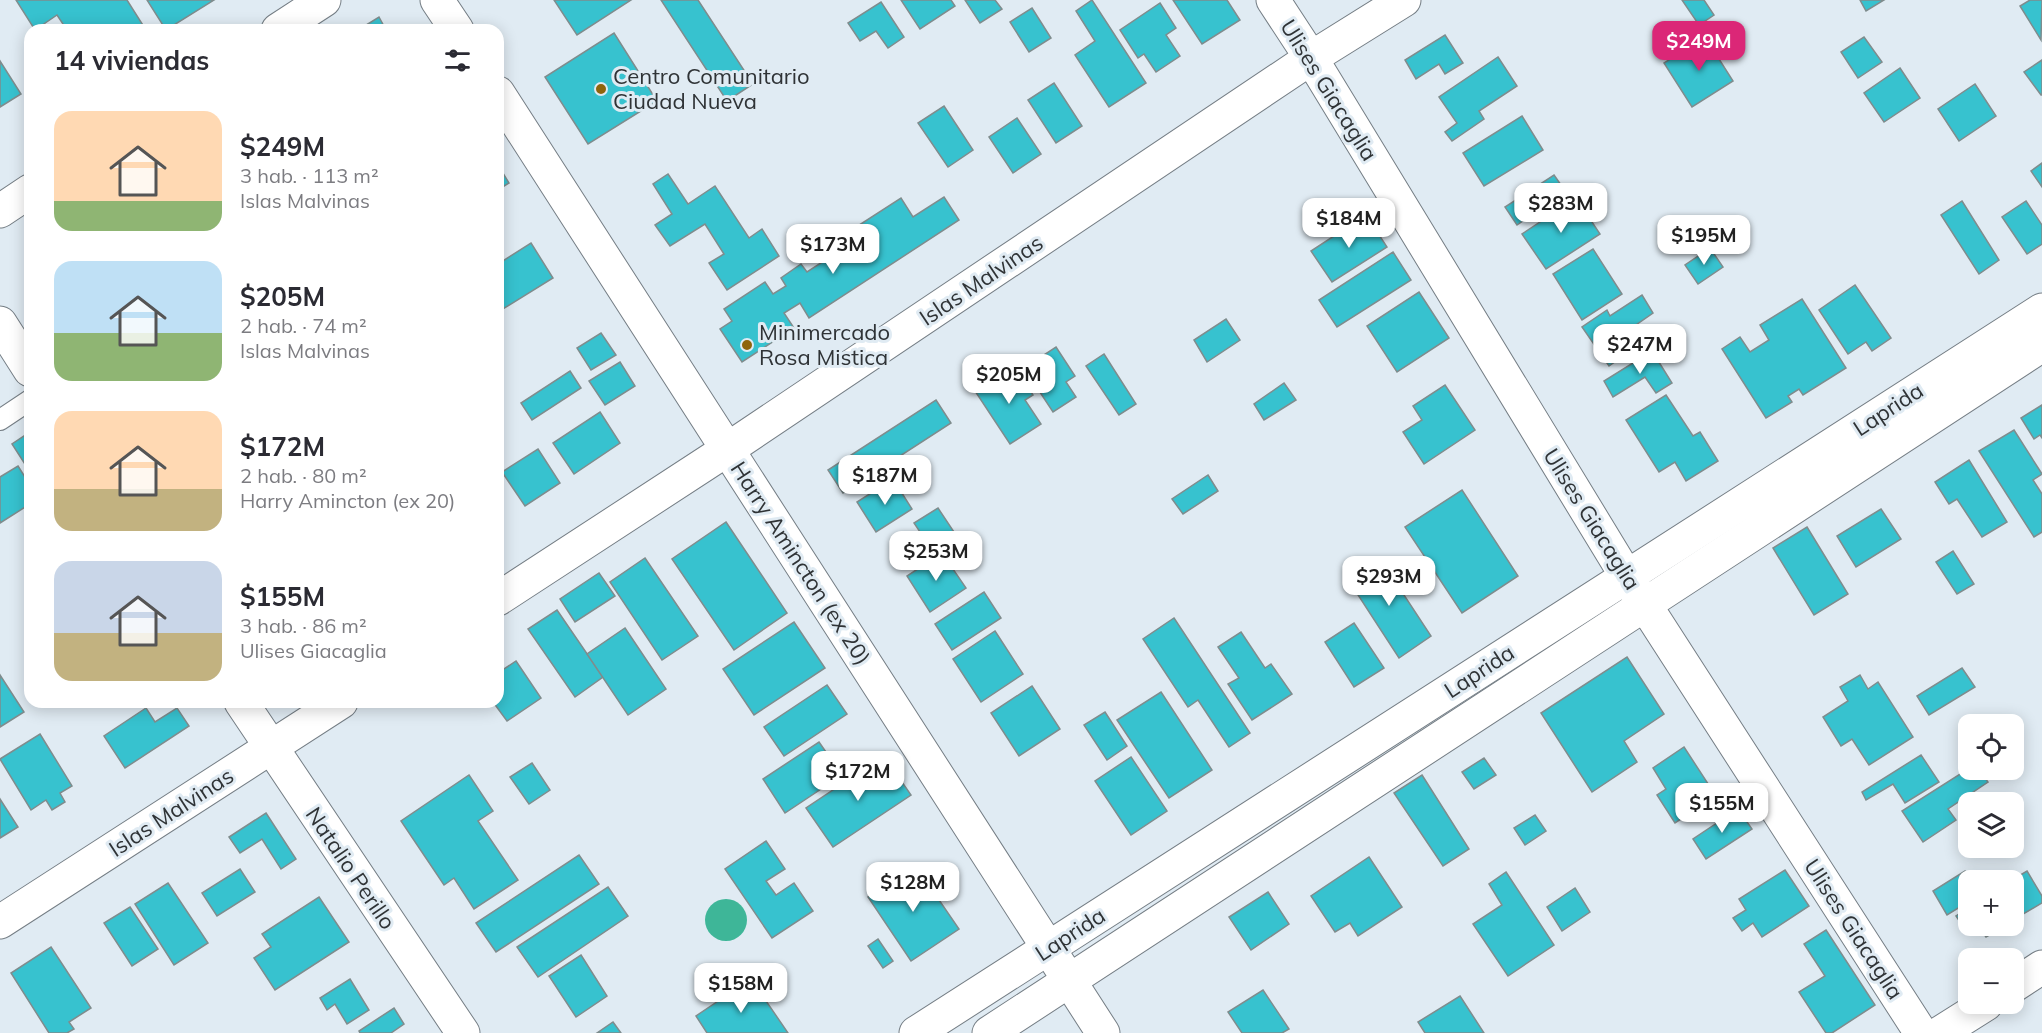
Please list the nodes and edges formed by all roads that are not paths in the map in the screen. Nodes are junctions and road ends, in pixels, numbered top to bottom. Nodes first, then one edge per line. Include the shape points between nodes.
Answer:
1 (324, 0) edge
2 (438, 0) edge
3 (1273, 0) edge
4 (1404, 0) edge
5 (287, 24) edge
6 (453, 24) edge
7 (1311, 58) junction
8 (504, 104) edge
9 (24, 195) edge
10 (0, 211) edge
11 (2042, 310) edge
12 (0, 323) edge
13 (2042, 345) edge
14 (24, 361) edge
15 (24, 404) edge
16 (0, 420) edge
17 (728, 449) junction
18 (1626, 577) junction
19 (504, 596) edge
20 (1645, 605) junction
21 (245, 708) edge
22 (332, 708) edge
23 (270, 748) junction
24 (0, 922) edge
25 (1047, 948) junction
26 (2042, 967) edge
27 (2024, 979) edge
28 (1069, 981) junction
29 (1970, 1014) edge
30 (463, 1033) edge
31 (916, 1033) edge
32 (989, 1033) edge
33 (1103, 1033) edge
34 (1921, 1033) edge
35 (1940, 1033) edge

1 - 5 street
2 - 6 street
3 - 7 street, Ulises Giacaglia
4 - 7 street, Islas Malvinas
7 - 17 street, Islas Malvinas
7 - 18 street, Ulises Giacaglia
8 - 17 street, Harry Amincton (ex 20)
9 - 10 street
11 - 18 street, Laprida
12 - 14 street
13 - 20 street, Laprida
15 - 16 lane
17 - 19 street, Islas Malvinas
17 - 25 street, Harry Amincton (ex 20)
18 - 20 street, Ulises Giacaglia
18 - 25 street, Laprida
20 - 28 street, Laprida
20 - 34 street, Ulises Giacaglia
21 - 23 street, Natalio Perillo
22 - 23 street, Islas Malvinas
23 - 24 street, Islas Malvinas
23 - 30 street, Natalio Perillo
25 - 28 street, Harry Amincton (ex 20)
25 - 31 street, Laprida
26 - 27 street
28 - 32 street, Laprida
28 - 33 street, Harry Amincton (ex 20)
29 - 35 street

